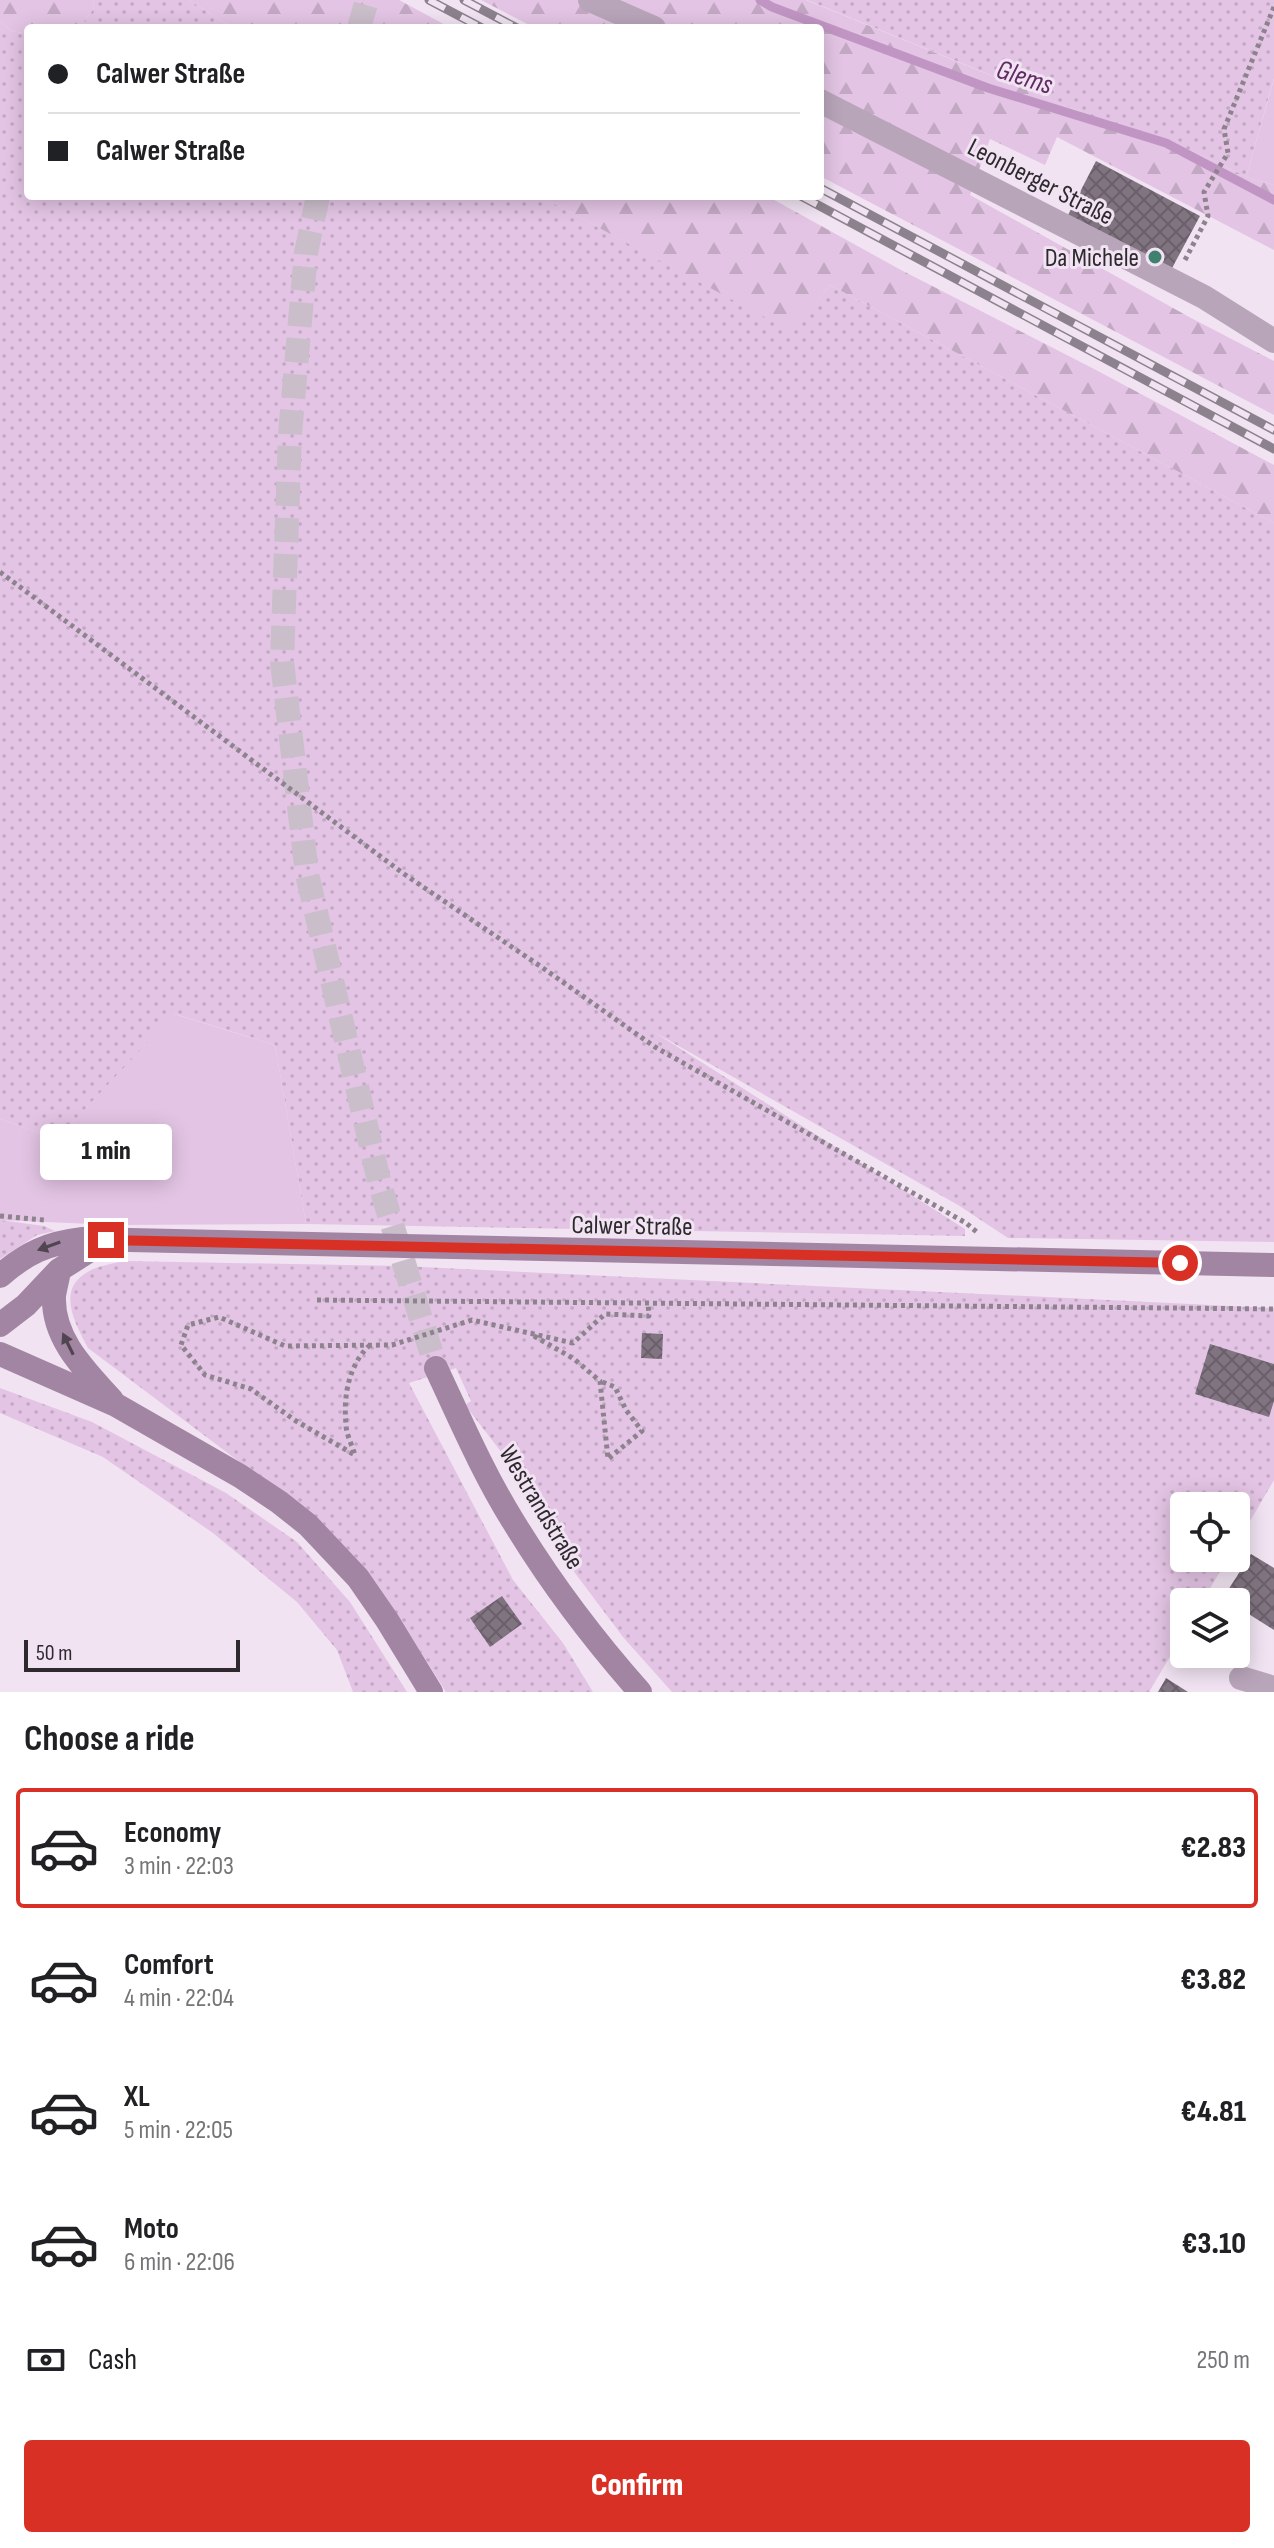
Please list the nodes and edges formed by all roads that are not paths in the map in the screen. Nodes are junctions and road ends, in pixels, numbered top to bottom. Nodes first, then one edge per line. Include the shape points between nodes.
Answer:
1 (590, 0) edge
2 (645, 24) edge
3 (824, 103) edge
4 (1274, 341) edge
5 (106, 1240) junction
6 (1274, 1265) edge
7 (59, 1270) junction
8 (0, 1276) edge
9 (0, 1325) edge
10 (0, 1354) edge
11 (436, 1368) tunnel mouth
12 (116, 1405) junction
13 (616, 1665) junction
14 (1241, 1678) dead end
15 (1274, 1688) edge
16 (431, 1692) edge
17 (623, 1692) edge
18 (640, 1692) edge

1 - 2 street
3 - 4 street, Leonberger Straße via 1175,281
5 - 6 street, Calwer Straße
5 - 7 street
5 -> 8 street, Calwer Straße via 56,1243
7 - 9 street
12 -> 7 street via 72,1355 58,1323 54,1297
10 - 12 street
11 - 13 street, Westrandstraße via 512,1519
12 - 16 street via 240,1476 308,1525 358,1578
13 - 17 street
13 - 18 street, Westrandstraße
14 - 15 street

